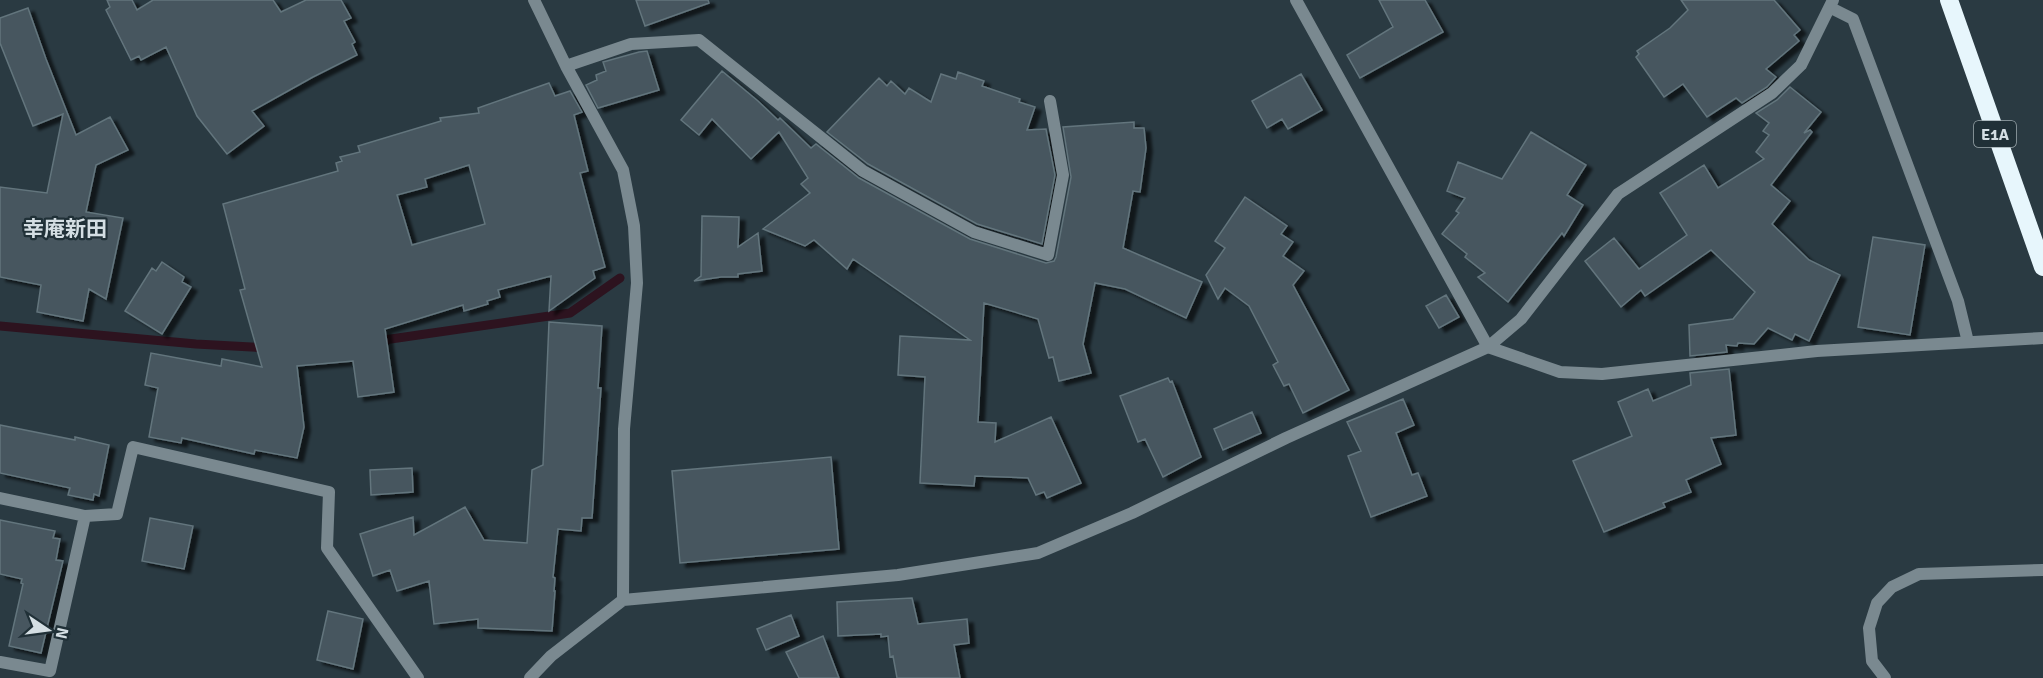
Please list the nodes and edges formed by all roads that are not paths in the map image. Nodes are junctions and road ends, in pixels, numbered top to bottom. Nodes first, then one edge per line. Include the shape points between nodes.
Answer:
1 (534, 0) edge
2 (1296, 0) edge
3 (1949, 0) edge
4 (1832, 4) edge
5 (566, 66) junction
6 (1050, 101) dead end
7 (2043, 267) edge
8 (2043, 338) edge
9 (1968, 342) junction
10 (1488, 347) junction
11 (0, 498) edge
12 (85, 516) junction
13 (2043, 570) edge
14 (623, 600) junction
15 (0, 662) edge
16 (418, 678) edge
17 (530, 678) edge
18 (1885, 678) edge

1 - 5 street
2 - 10 street
3 - 7 highway, E1A
4 - 9 street via 1853,19 1958,301
4 - 10 street via 1801,65 1772,93 1618,194 1521,319
5 - 6 street via 631,44 699,40 863,171 974,232 1048,255 1063,175
5 - 14 street via 623,170 634,226 637,283 624,429
8 - 9 street
9 - 10 street via 1817,351 1602,374 1560,372
10 - 14 street via 1038,553 898,576
11 - 12 street
12 - 15 street via 50,671
12 - 16 street via 117,514 133,447 329,492 327,548
13 - 18 street via 1918,574 1892,587 1877,603 1869,628 1872,661
14 - 17 street via 551,656

